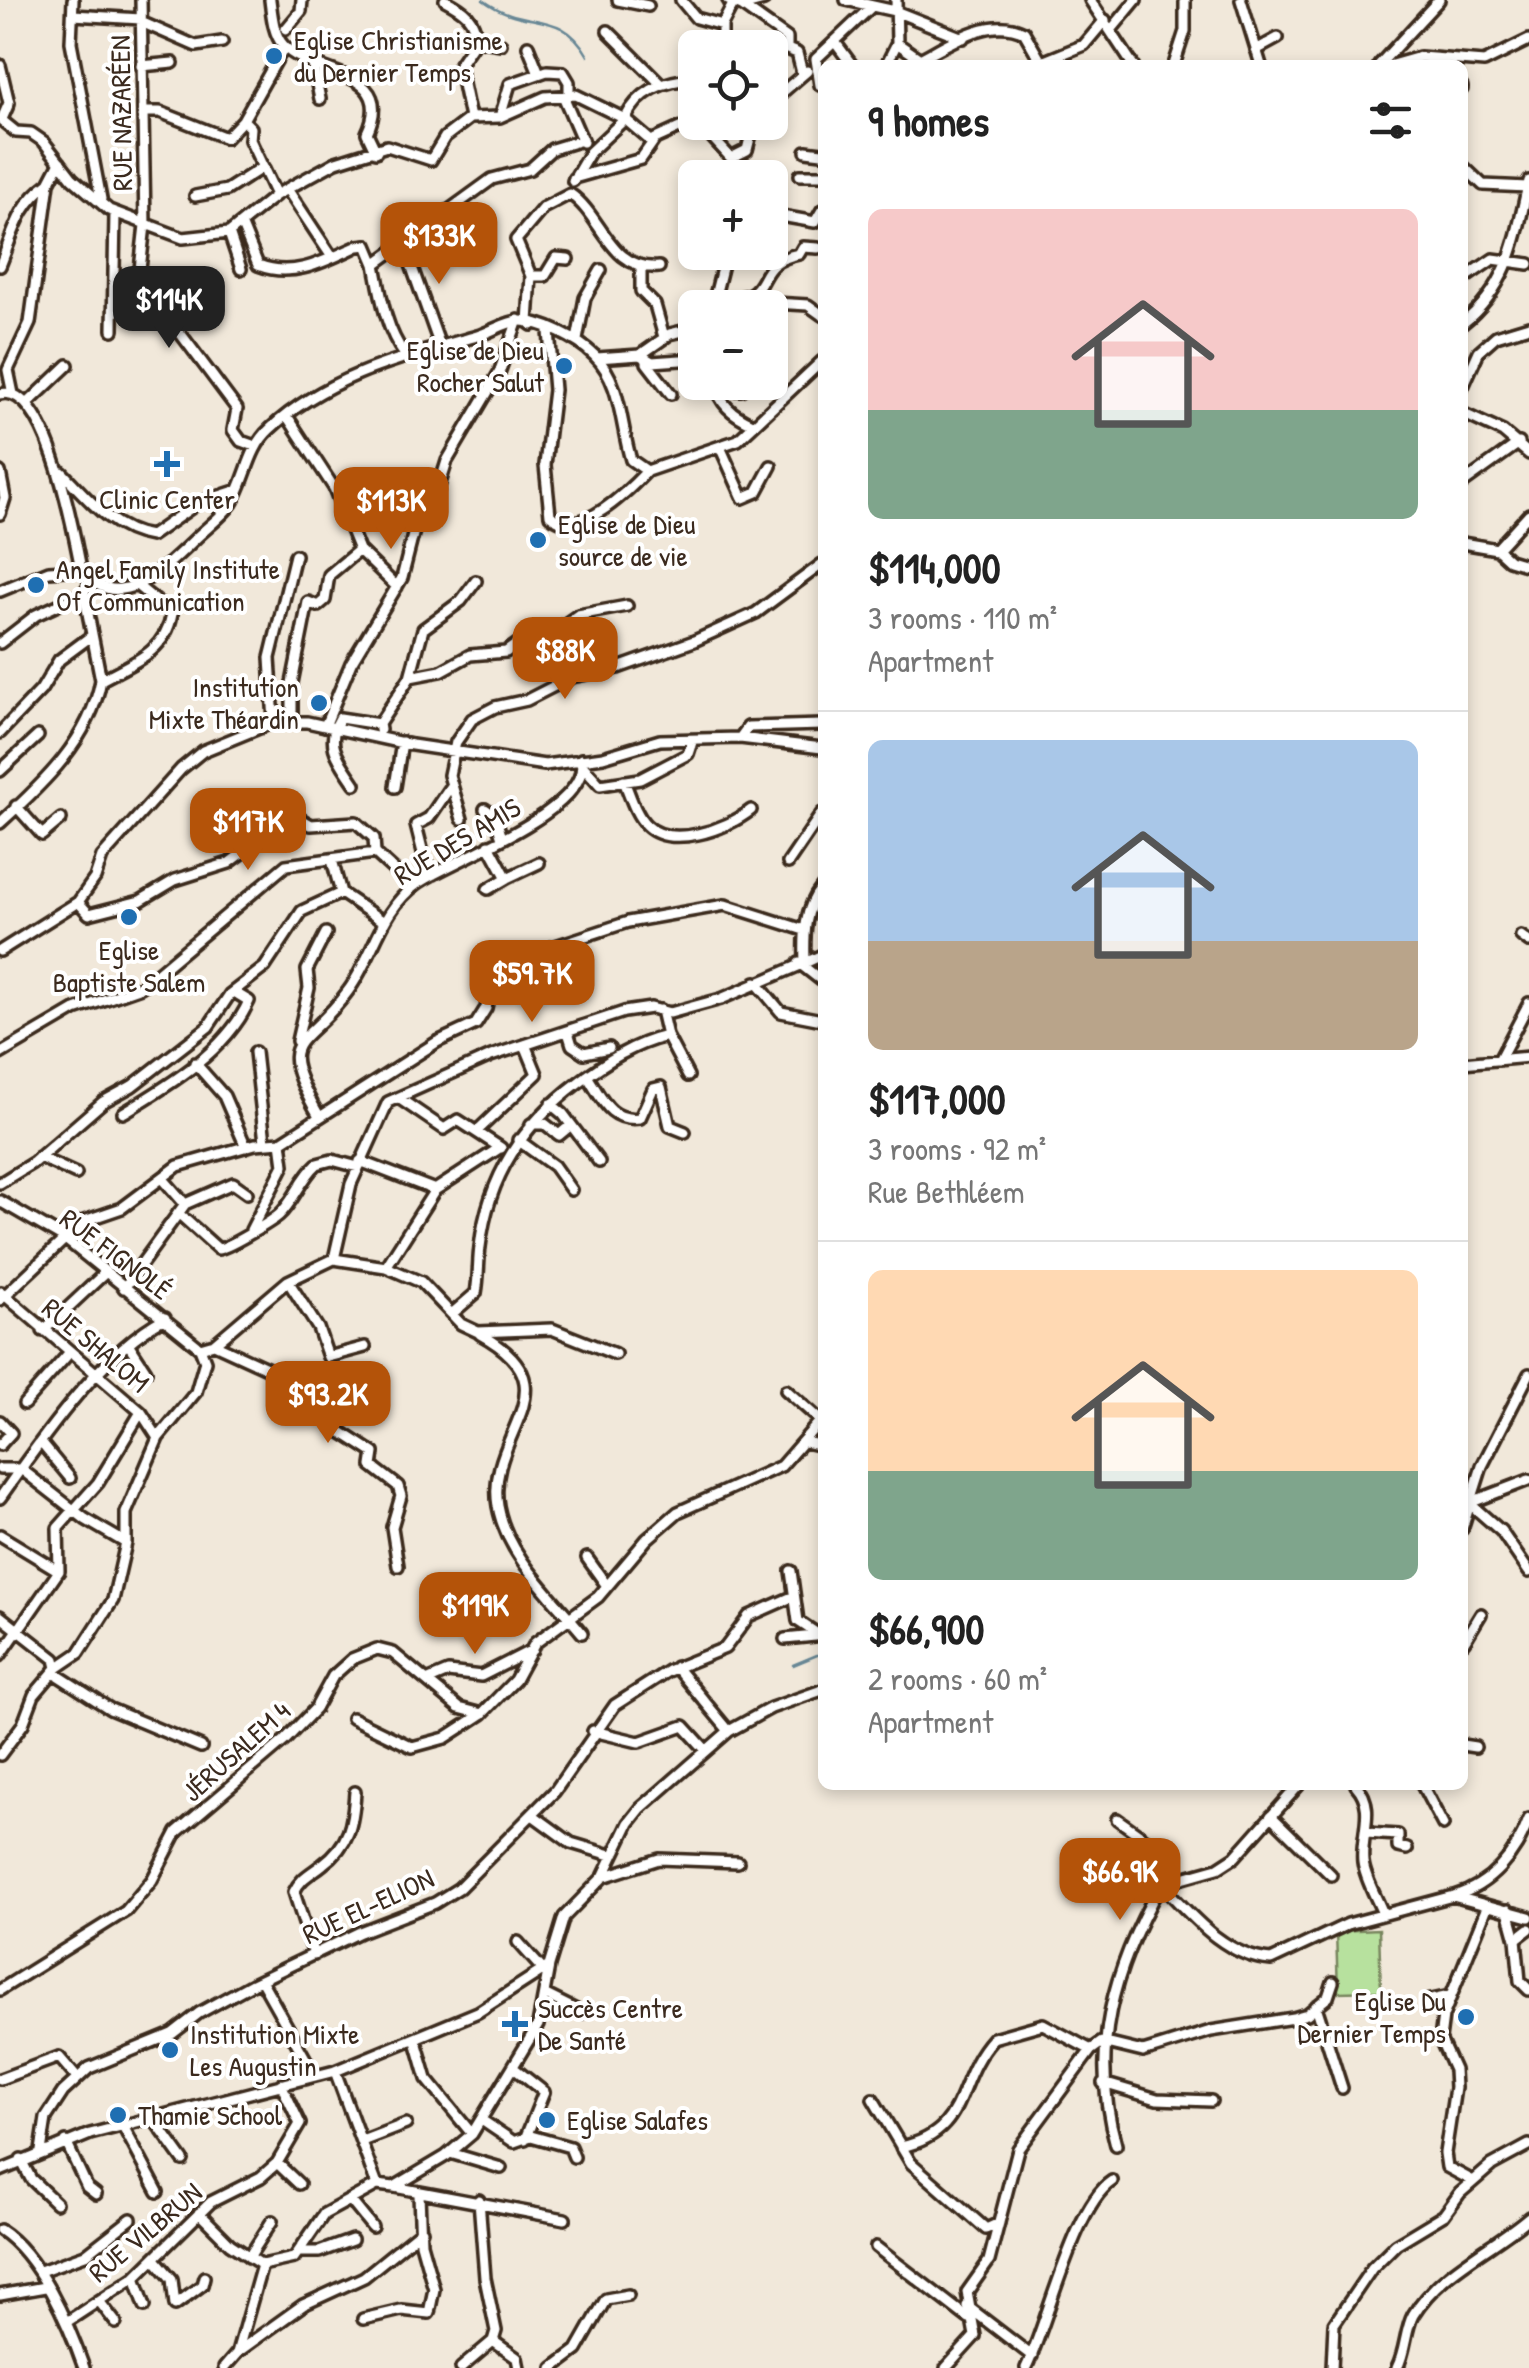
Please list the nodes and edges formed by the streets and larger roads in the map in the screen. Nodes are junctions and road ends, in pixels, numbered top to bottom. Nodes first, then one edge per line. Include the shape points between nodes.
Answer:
1 (73, 0) edge
2 (141, 0) edge
3 (270, 0) edge
4 (302, 0) edge
5 (444, 0) edge
6 (618, 0) edge
7 (681, 0) edge
8 (764, 0) edge
9 (846, 0) edge
10 (1090, 0) edge
11 (1100, 0) edge
12 (1136, 0) edge
13 (1185, 0) edge
14 (1241, 0) edge
15 (1439, 0) edge
16 (734, 3) edge
17 (648, 6) dead end
18 (896, 6) edge
19 (870, 8) junction
20 (73, 15) junction
21 (141, 21) junction
22 (1106, 22) junction
23 (722, 25) junction
24 (286, 29) dead end
25 (722, 30) edge
26 (608, 31) dead end
27 (1529, 31) edge
28 (1274, 36) dead end
29 (963, 38) junction
30 (476, 40) junction
31 (222, 42) dead end
32 (835, 42) junction
33 (897, 42) junction
34 (1524, 42) edge
35 (501, 44) dead end
36 (528, 46) dead end
37 (284, 47) junction
38 (1256, 50) junction
39 (848, 60) edge
40 (888, 60) edge
41 (1041, 60) edge
42 (1052, 60) edge
43 (1130, 60) edge
44 (1176, 60) edge
45 (1259, 60) edge
46 (1384, 60) edge
47 (1468, 63) edge
48 (173, 64) dead end
49 (313, 64) junction
50 (0, 65) edge
51 (141, 66) junction
52 (815, 70) junction
53 (802, 72) junction
54 (539, 73) junction
55 (818, 79) edge
56 (678, 80) edge
57 (660, 82) junction
58 (788, 92) edge
59 (566, 96) junction
60 (320, 99) dead end
61 (144, 112) junction
62 (500, 117) junction
63 (470, 118) junction
64 (1, 119) edge
65 (624, 119) junction
66 (243, 120) junction
67 (678, 130) edge
68 (582, 140) junction
69 (714, 140) edge
70 (750, 140) edge
71 (652, 142) junction
72 (806, 151) dead end
73 (376, 152) junction
74 (590, 152) junction
75 (818, 152) edge
76 (731, 158) joint
77 (60, 162) junction
78 (263, 167) junction
79 (1468, 170) edge
80 (800, 175) dead end
81 (818, 175) edge
82 (574, 178) junction
83 (50, 183) junction
84 (1528, 184) edge
85 (287, 189) junction
86 (570, 194) junction
87 (276, 195) junction
88 (195, 196) dead end
89 (101, 200) junction
90 (116, 213) junction
91 (788, 217) edge
92 (818, 217) edge
93 (145, 225) junction
94 (242, 226) junction
95 (229, 233) junction
96 (404, 245) junction
97 (818, 248) dead end
98 (332, 257) junction
99 (568, 258) dead end
100 (1510, 262) junction
101 (375, 264) junction
102 (1529, 264) edge
103 (0, 266) edge
104 (660, 267) dead end
105 (641, 268) junction
106 (241, 269) dead end
107 (601, 270) dead end
108 (531, 276) junction
109 (1468, 276) edge
110 (758, 290) edge
111 (788, 306) edge
112 (818, 312) edge
113 (1468, 319) edge
114 (518, 320) junction
115 (532, 325) junction
116 (114, 330) dead end
117 (1528, 330) edge
118 (549, 331) junction
119 (678, 333) edge
120 (664, 337) junction
121 (576, 340) junction
122 (440, 346) junction
123 (405, 355) junction
124 (598, 358) junction
125 (642, 358) junction
126 (678, 359) edge
127 (818, 365) edge
128 (68, 366) dead end
129 (1468, 375) edge
130 (0, 394) edge
131 (13, 394) junction
132 (671, 394) dead end
133 (720, 400) edge
134 (26, 404) junction
135 (286, 416) junction
136 (1468, 417) edge
137 (753, 424) junction
138 (1519, 443) junction
139 (255, 446) junction
140 (721, 448) junction
141 (1529, 454) edge
142 (771, 466) dead end
143 (60, 470) junction
144 (647, 470) junction
145 (0, 472) edge
146 (1468, 480) edge
147 (238, 490) junction
148 (1, 508) edge
149 (1529, 514) edge
150 (1468, 544) edge
151 (1498, 549) junction
152 (359, 550) junction
153 (295, 555) dead end
154 (1529, 566) edge
155 (818, 567) edge
156 (82, 569) junction
157 (476, 580) dead end
158 (90, 581) junction
159 (139, 587) junction
160 (397, 587) junction
161 (0, 592) edge
162 (84, 593) junction
163 (627, 606) dead end
164 (90, 637) junction
165 (0, 642) edge
166 (410, 677) junction
167 (101, 680) junction
168 (292, 721) junction
169 (274, 722) junction
170 (379, 724) junction
171 (818, 724) edge
172 (330, 727) junction
173 (0, 733) edge
174 (38, 736) dead end
175 (378, 738) junction
176 (740, 738) junction
177 (402, 742) junction
178 (692, 742) junction
179 (818, 748) edge
180 (452, 752) junction
181 (582, 763) junction
182 (0, 772) edge
183 (624, 781) junction
184 (355, 784) dead end
185 (395, 787) dead end
186 (450, 787) junction
187 (16, 806) junction
188 (484, 809) dead end
189 (750, 810) dead end
190 (462, 818) dead end
191 (61, 819) dead end
192 (818, 819) edge
193 (0, 823) edge
194 (502, 838) junction
195 (489, 845) junction
196 (375, 853) junction
197 (332, 860) junction
198 (539, 863) dead end
199 (788, 864) dead end
200 (434, 874) junction
201 (506, 878) junction
202 (417, 884) junction
203 (488, 889) dead end
204 (341, 892) junction
205 (818, 892) edge
206 (78, 902) junction
207 (382, 920) junction
208 (804, 930) junction
209 (326, 933) dead end
210 (543, 950) junction
211 (0, 951) edge
212 (818, 956) edge
213 (802, 962) junction
214 (556, 968) dead end
215 (818, 977) edge
216 (756, 982) junction
217 (234, 992) junction
218 (1529, 1003) edge
219 (660, 1010) junction
220 (818, 1019) edge
221 (568, 1032) junction
222 (666, 1036) junction
223 (298, 1041) junction
224 (526, 1047) junction
225 (608, 1048) dead end
226 (255, 1052) dead end
227 (597, 1052) junction
228 (0, 1054) edge
229 (1529, 1058) edge
230 (1498, 1060) junction
231 (1468, 1062) edge
232 (196, 1064) junction
233 (602, 1065) junction
234 (586, 1076) junction
235 (688, 1076) dead end
236 (374, 1081) junction
237 (400, 1099) junction
238 (388, 1102) junction
239 (550, 1104) junction
240 (123, 1113) dead end
241 (319, 1116) junction
242 (531, 1124) junction
243 (572, 1124) junction
244 (477, 1131) junction
245 (685, 1132) dead end
246 (265, 1142) junction
247 (281, 1142) junction
248 (515, 1144) junction
249 (246, 1147) junction
250 (498, 1149) junction
251 (39, 1157) junction
252 (599, 1162) dead end
253 (359, 1164) junction
254 (76, 1174) dead end
255 (164, 1180) junction
256 (0, 1183) edge
257 (435, 1190) junction
258 (571, 1190) dead end
259 (246, 1193) dead end
260 (0, 1201) edge
261 (186, 1204) junction
262 (178, 1213) junction
263 (252, 1230) junction
264 (64, 1238) junction
265 (334, 1258) junction
266 (386, 1267) junction
267 (106, 1272) junction
268 (288, 1281) junction
269 (124, 1288) junction
270 (2, 1295) edge
271 (454, 1312) junction
272 (164, 1318) junction
273 (43, 1330) junction
274 (478, 1332) junction
275 (214, 1344) junction
276 (129, 1345) junction
277 (366, 1347) dead end
278 (200, 1348) junction
279 (70, 1352) junction
280 (615, 1354) dead end
281 (146, 1371) dead end
282 (98, 1373) junction
283 (1529, 1374) edge
284 (786, 1390) dead end
285 (24, 1404) dead end
286 (141, 1412) junction
287 (818, 1417) edge
288 (0, 1421) edge
289 (818, 1425) edge
290 (158, 1438) junction
291 (805, 1442) junction
292 (42, 1444) junction
293 (0, 1445) edge
294 (818, 1445) edge
295 (0, 1469) edge
296 (20, 1469) junction
297 (70, 1478) dead end
298 (1529, 1480) edge
299 (0, 1498) edge
300 (1470, 1503) junction
301 (1468, 1509) edge
302 (73, 1510) junction
303 (0, 1534) edge
304 (126, 1543) junction
305 (587, 1558) dead end
306 (398, 1566) dead end
307 (59, 1571) junction
308 (791, 1571) dead end
309 (1529, 1572) edge
310 (607, 1586) junction
311 (792, 1597) junction
312 (1480, 1614) dead end
313 (0, 1616) edge
314 (569, 1616) junction
315 (20, 1630) junction
316 (582, 1633) dead end
317 (1468, 1634) edge
318 (818, 1636) edge
319 (818, 1637) edge
320 (785, 1640) dead end
321 (532, 1650) junction
322 (0, 1656) edge
323 (676, 1667) junction
324 (56, 1671) junction
325 (430, 1680) junction
326 (818, 1691) edge
327 (482, 1714) junction
328 (352, 1718) dead end
329 (729, 1730) junction
330 (593, 1731) junction
331 (1468, 1745) edge
332 (201, 1746) dead end
333 (1475, 1747) dead end
334 (704, 1748) junction
335 (0, 1755) edge
336 (1294, 1790) edge
337 (1360, 1790) edge
338 (1425, 1790) edge
339 (355, 1792) dead end
340 (534, 1816) junction
341 (1271, 1816) junction
342 (1118, 1819) dead end
343 (1529, 1819) edge
344 (1443, 1825) dead end
345 (1366, 1833) junction
346 (1407, 1848) dead end
347 (611, 1855) junction
348 (738, 1862) dead end
349 (1330, 1876) dead end
350 (603, 1877) junction
351 (1175, 1878) junction
352 (1161, 1884) junction
353 (1453, 1896) junction
354 (1487, 1907) junction
355 (1508, 1910) junction
356 (1384, 1914) junction
357 (1529, 1917) edge
358 (1529, 1929) edge
359 (1516, 1938) junction
360 (518, 1942) dead end
361 (314, 1955) junction
362 (546, 1968) junction
363 (260, 1980) junction
364 (1333, 1982) dead end
365 (0, 1990) edge
366 (1529, 1990) edge
367 (546, 1995) junction
368 (1450, 1996) junction
369 (1427, 2001) dead end
370 (1316, 2006) junction
371 (582, 2013) dead end
372 (416, 2040) junction
373 (1102, 2042) junction
374 (1092, 2050) junction
375 (515, 2069) junction
376 (336, 2071) junction
377 (314, 2074) junction
378 (78, 2078) junction
379 (0, 2080) edge
380 (1103, 2083) junction
381 (281, 2084) junction
382 (1342, 2088) dead end
383 (874, 2100) dead end
384 (1211, 2101) dead end
385 (152, 2117) junction
386 (483, 2121) junction
387 (406, 2124) dead end
388 (122, 2126) junction
389 (472, 2134) junction
390 (525, 2139) junction
391 (362, 2140) junction
392 (66, 2142) junction
393 (1116, 2145) dead end
394 (1529, 2146) edge
395 (901, 2147) junction
396 (40, 2152) junction
397 (450, 2153) junction
398 (574, 2157) dead end
399 (20, 2160) junction
400 (183, 2160) dead end
401 (277, 2163) junction
402 (501, 2168) dead end
403 (0, 2170) edge
404 (1112, 2181) dead end
405 (1473, 2181) junction
406 (299, 2184) dead end
407 (377, 2185) junction
408 (394, 2187) junction
409 (158, 2192) dead end
410 (96, 2194) dead end
411 (419, 2194) junction
412 (478, 2200) junction
413 (351, 2201) junction
414 (56, 2203) dead end
415 (199, 2213) junction
416 (131, 2218) dead end
417 (1529, 2218) edge
418 (565, 2219) dead end
419 (272, 2221) dead end
420 (1000, 2223) junction
421 (372, 2226) dead end
422 (0, 2230) edge
423 (422, 2230) junction
424 (352, 2240) dead end
425 (876, 2246) dead end
426 (299, 2252) junction
427 (249, 2257) junction
428 (155, 2259) junction
429 (262, 2266) junction
430 (40, 2270) junction
431 (135, 2277) junction
432 (204, 2278) dead end
433 (45, 2287) junction
434 (628, 2295) dead end
435 (0, 2296) edge
436 (99, 2301) junction
437 (145, 2306) dead end
438 (967, 2306) junction
439 (968, 2318) junction
440 (363, 2319) dead end
441 (68, 2321) junction
442 (116, 2322) dead end
443 (493, 2341) junction
444 (237, 2353) junction
445 (1032, 2356) junction
446 (84, 2368) edge
447 (224, 2368) edge
448 (461, 2368) edge
449 (519, 2368) edge
450 (553, 2368) edge
451 (946, 2368) edge
452 (1026, 2368) edge
453 (1332, 2368) edge
454 (1397, 2368) edge

1 - 20 street
2 - 21 street, RUE NAZARÉEN
3 - 37 street
4 - 24 street
5 - 30 street via 467,12
6 - 17 street
7 - 23 street via 696,18
8 - 16 street
9 - 19 street
10 - 22 street
11 - 22 street
12 - 22 street
13 - 44 street via 1186,32
14 - 38 street
15 - 46 street
16 - 23 street
16 - 53 street via 787,38
18 - 19 street
18 - 29 street
18 - 33 street
19 - 32 street
20 - 21 street
20 - 89 street via 71,42
21 - 31 street via 196,46
21 - 51 street, RUE NAZARÉEN
22 - 42 street via 1084,45
22 - 43 street
23 - 25 street
26 - 57 street
27 - 34 street
28 - 38 street
29 - 33 street via 920,59
29 - 41 street via 995,25 1017,28
30 - 35 street
30 - 63 street via 459,64
32 - 39 street
32 - 52 street via 816,59
33 - 40 street
34 - 47 street via 1497,58
36 - 54 street
37 - 49 street
37 - 66 street
38 - 45 street
48 - 51 street
49 - 60 street
49 - 73 street via 350,75 366,88 372,111 367,133
50 - 64 street via 9,103
51 - 61 street, RUE NAZARÉEN
52 - 53 street
52 - 55 street
53 - 58 street
54 - 59 street via 563,72
54 - 62 street via 510,84
56 - 57 street
57 - 65 street
59 - 62 street
59 - 65 street
59 - 68 street
61 - 66 street via 226,138
61 - 93 street, RUE NAZARÉEN
62 - 63 street
63 - 73 street via 431,160 387,146
64 - 77 street via 44,142
65 - 71 street
65 - 74 street
66 - 78 street
67 - 71 street
68 - 74 street
68 - 96 street via 552,149 530,169 492,178
69 - 76 street
70 - 76 street
71 - 82 street via 641,159
72 - 75 street
73 - 85 street via 336,162
74 - 82 street
77 - 83 street
77 - 89 street
78 - 87 street
78 - 88 street via 228,190
79 - 84 street via 1482,185
80 - 81 street
82 - 86 street
83 - 103 street via 14,222
83 - 131 street via 30,323 8,370
84 - 100 street
85 - 87 street
85 - 98 street
86 - 105 street via 614,251
86 - 108 street via 543,208 516,240
87 - 94 street
89 - 90 street
90 - 93 street
90 - 116 street
91 - 92 street via 815,222
93 - 95 street via 182,238
93 - 139 street, RUE NAZARÉEN via 139,278 238,409 233,430
94 - 95 street
94 - 98 street via 258,266 300,271
95 - 106 street
96 - 101 street
96 - 122 street
97 - 110 street via 803,247 776,260
98 - 101 street via 367,245
99 - 108 street via 556,258 545,276
100 - 102 street
100 - 109 street via 1489,260
100 - 113 street via 1493,296
101 - 123 street via 389,326
104 - 105 street
105 - 120 street via 641,292 656,304
107 - 121 street via 585,298
108 - 115 street
111 - 112 street via 808,305
114 - 115 street
114 - 122 street
114 - 160 street via 499,373 438,490 419,511
115 - 118 street
117 - 129 street via 1496,336 1478,351
118 - 121 street
118 - 144 street via 550,515 568,522 591,517
119 - 120 street
120 - 125 street
121 - 124 street
122 - 123 street
123 - 135 street via 350,377
124 - 125 street
124 - 144 street via 615,389 632,460
125 - 126 street
125 - 132 street
127 - 137 street
128 - 134 street
130 - 131 street
131 - 134 street
133 - 137 street
134 - 143 street
135 - 139 street
135 - 152 street via 334,488
136 - 138 street
137 - 140 street
138 - 141 street
138 - 146 street
139 - 147 street
140 - 142 street via 743,498 757,492
140 - 144 street
143 - 147 street via 129,534 151,536 198,504
143 - 156 street
145 - 148 street
147 - 159 street via 229,506
149 - 151 street
150 - 151 street
151 - 154 street
152 - 160 street
152 - 168 street via 329,574 325,600 318,606 308,602
153 - 169 street via 270,658
155 - 180 street via 756,613 694,642 572,677 528,700 484,712 464,727
156 - 158 street
156 - 161 street via 49,570
157 - 166 street via 423,629
158 - 159 street
158 - 162 street
159 - 167 street via 172,614 169,631 147,657
160 - 172 street via 351,664
162 - 164 street
162 - 165 street via 36,615
163 - 166 street via 578,615 506,652 470,655 442,671
164 - 167 street
164 - 173 street via 59,660
166 - 170 street
167 - 187 street via 72,750
168 - 169 street
168 - 172 street
169 - 206 street via 203,751 181,769 102,856
170 - 172 street via 340,718
170 - 175 street
171 - 176 street via 748,727
172 - 175 street
172 - 184 street via 332,750
174 - 182 street
175 - 177 street
176 - 178 street
176 - 179 street
177 - 180 street
177 - 185 street
178 - 181 street via 660,740
178 - 183 street via 688,754 670,766
180 - 181 street via 545,765
180 - 186 street
181 - 183 street via 600,785
181 - 194 street, RUE DES AMIS via 560,803
183 - 189 street via 640,818 666,838 728,824
186 - 190 street
186 - 200 street via 430,818 416,825
187 - 191 street via 42,835
187 - 193 street
188 - 194 street via 496,816
192 - 199 street
194 - 195 street, RUE DES AMIS
195 - 200 street, RUE DES AMIS
195 - 201 street
196 - 197 street
196 - 202 street
196 - 206 street via 374,838 356,822 311,825 294,815 229,863 175,880 140,901 89,914
197 - 204 street
197 - 228 street via 286,865 142,987 75,1010
198 - 201 street
200 - 202 street, RUE DES AMIS
201 - 203 street
202 - 207 street, RUE DES AMIS
204 - 207 street
204 - 217 street via 302,911 264,967
205 - 208 street
206 - 211 street
207 - 223 street, RUE DES AMIS via 353,984
208 - 210 street via 724,906 628,922
208 - 213 street
209 - 223 street via 309,964
210 - 214 street
210 - 236 street via 491,984 476,1024
212 - 213 street
213 - 215 street
213 - 216 street
216 - 219 street via 721,999
216 - 220 street via 780,1012
217 - 232 street via 248,998 244,1011
217 - 251 street via 208,1028
218 - 230 street
219 - 221 street via 624,1012
219 - 222 street
221 - 224 street
221 - 227 street via 572,1046
222 - 233 street
222 - 235 street
223 - 241 street via 294,1067
224 - 237 street via 452,1070
224 - 244 street via 537,1074
225 - 227 street
226 - 246 street
227 - 233 street
229 - 230 street
230 - 231 street
232 - 240 street
232 - 249 street via 224,1096
233 - 234 street
234 - 239 street
234 - 245 street via 605,1107 634,1119 661,1087 670,1126
236 - 238 street
236 - 241 street
237 - 238 street
237 - 244 street via 444,1129 458,1120
238 - 253 street
239 - 242 street
239 - 243 street
241 - 247 street
242 - 243 street via 559,1134
242 - 248 street
243 - 252 street
244 - 250 street
246 - 247 street
246 - 249 street
247 - 263 street via 284,1165
248 - 250 street
248 - 258 street via 554,1166
248 - 271 street via 485,1219 476,1293
249 - 255 street via 178,1166
250 - 257 street
251 - 254 street
251 - 256 street
253 - 257 street
253 - 263 street via 317,1164 280,1215
253 - 265 street
255 - 261 street
255 - 264 street
257 - 266 street
259 - 261 street via 233,1182
260 - 264 street, RUE FIGNOLÉ
261 - 262 street
262 - 263 street via 218,1250
262 - 269 street
264 - 267 street, RUE FIGNOLÉ
264 - 270 street
265 - 266 street
265 - 268 street
266 - 271 street via 422,1282
267 - 269 street, RUE FIGNOLÉ
267 - 273 street
268 - 275 street
268 - 277 street via 328,1358
269 - 272 street, RUE FIGNOLÉ
270 - 273 street, RUE SHALOM
271 - 274 street
272 - 276 street
272 - 278 street, RUE FIGNOLÉ
273 - 279 street, RUE SHALOM
274 - 280 street via 564,1330
274 - 314 street via 503,1346 526,1386 525,1412 497,1466 498,1506 543,1588
275 - 278 street
275 - 306 street via 307,1393 333,1416 332,1426 374,1454 372,1466 401,1496 392,1527
276 - 281 street
276 - 282 street
278 - 290 street via 205,1362 196,1392
279 - 282 street, RUE SHALOM
279 - 285 street
282 - 286 street, RUE SHALOM
282 - 292 street
283 - 300 street
284 - 287 street
286 - 290 street, RUE SHALOM
286 - 302 street
288 - 293 street via 11,1433
289 - 291 street
290 - 304 street via 126,1513
291 - 294 street
291 - 310 street via 780,1466 678,1512
292 - 296 street
292 - 297 street
295 - 296 street
296 - 299 street
296 - 302 street
298 - 300 street
300 - 301 street
300 - 309 street via 1501,1531
302 - 304 street
302 - 307 street via 58,1528
303 - 307 street
304 - 324 street via 113,1600 79,1653
305 - 310 street
307 - 315 street
308 - 311 street
310 - 314 street
311 - 318 street via 798,1621
311 - 323 street, RUE EL-ELION via 749,1616 725,1648
312 - 317 street
313 - 315 street
314 - 316 street
314 - 321 street
315 - 322 street
315 - 324 street via 55,1660
319 - 320 street
321 - 325 street via 480,1676 441,1673
321 - 327 street via 515,1680
323 - 329 street
323 - 330 street, RUE EL-ELION via 615,1705
324 - 332 street via 110,1709
324 - 335 street
325 - 327 street, JÉRUSALEM 4 via 459,1708
325 - 365 street, JÉRUSALEM 4 via 377,1649 352,1659 284,1742 178,1832 126,1911
326 - 329 street
327 - 328 street via 445,1738 412,1747
329 - 334 street
330 - 334 street via 639,1742 684,1726
330 - 340 street, RUE EL-ELION
331 - 333 street
334 - 347 street via 641,1808
336 - 341 street
337 - 345 street via 1366,1799
338 - 344 street
339 - 361 street via 350,1834 294,1892
340 - 347 street via 570,1844
340 - 361 street, RUE EL-ELION via 435,1904
341 - 349 street
341 - 351 street via 1218,1868
342 - 351 street via 1148,1842
343 - 353 street via 1489,1879
345 - 346 street via 1398,1835 1398,1847
345 - 356 street via 1363,1863
347 - 350 street
348 - 350 street via 659,1859
350 - 362 street via 564,1917
351 - 352 street
352 - 356 street via 1217,1937 1258,1959 1271,1960
352 - 373 street via 1123,1967
353 - 354 street
353 - 356 street
354 - 355 street
354 - 368 street
355 - 357 street
355 - 359 street
358 - 359 street
359 - 366 street via 1520,1981
360 - 362 street
361 - 363 street, RUE EL-ELION
362 - 367 street
362 - 372 street via 478,2012
363 - 377 street
363 - 378 street, RUE EL-ELION via 172,2034
364 - 370 street
367 - 371 street
367 - 375 street
368 - 369 street
368 - 405 street via 1440,2039 1454,2070 1445,2152 1447,2167
370 - 373 street via 1293,2018 1211,2030 1144,2052
370 - 382 street
372 - 376 street
372 - 389 street via 427,2079
373 - 374 street
373 - 380 street
374 - 395 street via 1043,2024 993,2038 946,2125 927,2142
374 - 420 street via 1018,2149
375 - 386 street
375 - 390 street via 544,2092
376 - 377 street
376 - 391 street
377 - 381 street
378 - 379 street via 59,2057
378 - 396 street, RUE EL-ELION via 46,2118
380 - 384 street via 1157,2099
380 - 393 street
381 - 385 street
381 - 401 street via 300,2124
383 - 395 street
385 - 388 street
385 - 400 street
386 - 389 street
386 - 390 street via 505,2138
387 - 391 street
388 - 392 street
388 - 409 street
389 - 397 street
390 - 398 street via 570,2147
391 - 407 street
392 - 396 street
392 - 410 street
394 - 405 street
395 - 420 street via 961,2210 986,2228
396 - 399 street
397 - 402 street
397 - 408 street
399 - 403 street
399 - 414 street
401 - 406 street
401 - 415 street, RUE VILBRUN
404 - 445 street via 1083,2219
405 - 453 street via 1444,2214 1372,2268 1334,2324
407 - 408 street
407 - 413 street
408 - 411 street
411 - 412 street
411 - 423 street
412 - 418 street
412 - 443 street via 497,2325
413 - 421 street
413 - 426 street via 324,2214
415 - 427 street
415 - 428 street, RUE VILBRUN
416 - 430 street via 86,2255
417 - 454 street via 1442,2281 1411,2318
419 - 427 street
420 - 438 street via 989,2261 967,2292
422 - 430 street
423 - 440 street via 434,2289 429,2312 400,2310
423 - 444 street via 364,2276 303,2304
424 - 426 street
425 - 439 street
426 - 429 street
427 - 429 street
428 - 431 street, RUE VILBRUN
428 - 432 street via 172,2279 175,2305
429 - 444 street
430 - 433 street
431 - 436 street, RUE VILBRUN
431 - 437 street
433 - 435 street
433 - 441 street
434 - 450 street via 606,2298 577,2350
436 - 441 street, RUE VILBRUN
436 - 442 street
438 - 439 street
438 - 445 street
439 - 451 street via 975,2336
441 - 446 street
443 - 448 street
443 - 449 street via 517,2358
444 - 447 street
445 - 452 street

